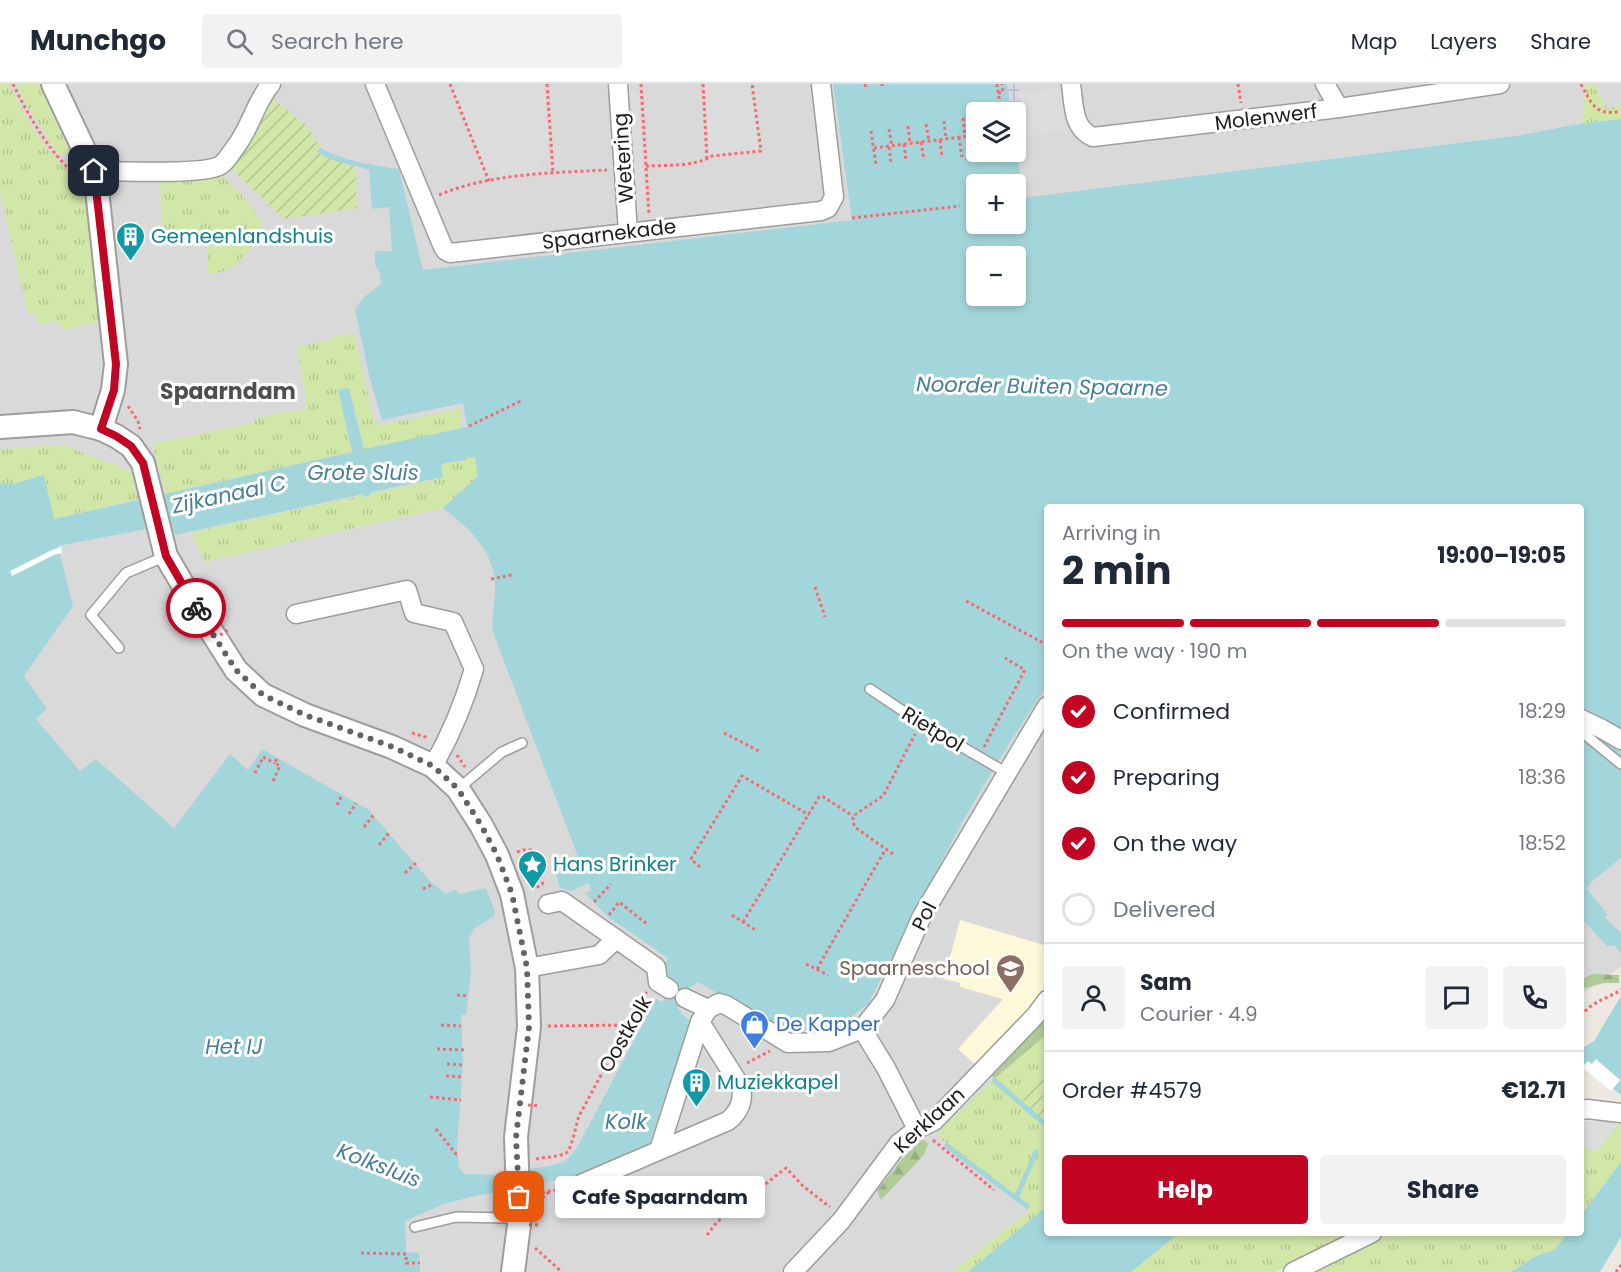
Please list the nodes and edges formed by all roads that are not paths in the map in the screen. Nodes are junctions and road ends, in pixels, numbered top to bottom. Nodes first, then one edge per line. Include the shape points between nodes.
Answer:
1 (53, 84) edge
2 (272, 84) edge
3 (375, 84) edge
4 (618, 84) edge
5 (821, 84) edge
6 (1071, 84) edge
7 (1325, 84) edge
8 (1500, 84) edge
9 (1340, 108) junction
10 (94, 171) junction
11 (628, 232) junction
12 (0, 427) edge
13 (101, 429) junction
14 (163, 546) junction
15 (296, 614) dead end
16 (119, 648) dead end
17 (870, 690) dead end
18 (1044, 709) edge
19 (1586, 727) edge
20 (1621, 740) edge
21 (522, 743) dead end
22 (1621, 764) edge
23 (433, 766) junction
24 (1002, 770) junction
25 (458, 789) junction
26 (548, 904) dead end
27 (616, 939) junction
28 (527, 968) junction
29 (1044, 1004) edge
30 (704, 1016) junction
31 (862, 1029) junction
32 (1584, 1110) edge
33 (1621, 1113) edge
34 (920, 1128) junction
35 (659, 1150) junction
36 (581, 1184) dead end
37 (529, 1224) junction
38 (415, 1227) dead end
39 (1366, 1236) edge
40 (513, 1272) edge
41 (793, 1272) edge
42 (1293, 1272) edge

1 - 10 street
2 - 10 street via 221,166 209,170
3 - 11 street, Spaarnekade via 446,251
4 - 11 street, Wetering
5 - 11 street, Spaarnekade via 834,197 828,207 821,211
6 - 9 street, Molenwerf via 1076,122 1093,137
7 - 9 street
8 - 9 street, Molenwerf
10 - 13 street via 116,364 114,390
12 - 13 street via 73,422
13 - 14 street via 138,453
14 - 16 lane via 126,573 91,615
14 - 23 street via 236,670 263,695
15 - 23 street via 407,590 414,613 453,622 474,669 446,744
17 - 24 lane, Rietpol
18 - 24 street, Pol
19 - 20 street
19 - 22 lane
21 - 25 lane via 502,753
23 - 25 street
24 - 31 street, Pol via 922,916 885,1000
25 - 28 street via 486,835 512,894
26 - 27 street, Oostkolk via 562,901
27 - 28 street via 599,955
27 - 30 street, Oostkolk via 656,968 671,990
28 - 37 street via 529,1027 516,1137 524,1163 518,1189
29 - 34 street, Kerklaan via 934,1121
30 - 31 street via 722,1003 788,1043 828,1042
30 - 35 street
30 - 35 street via 743,1094 740,1106 728,1121
31 - 34 street
32 - 33 street
34 - 41 street, Kerklaan via 899,1143 843,1218
35 - 36 street
37 - 38 lane via 507,1218 456,1217
37 - 40 street
39 - 42 street

